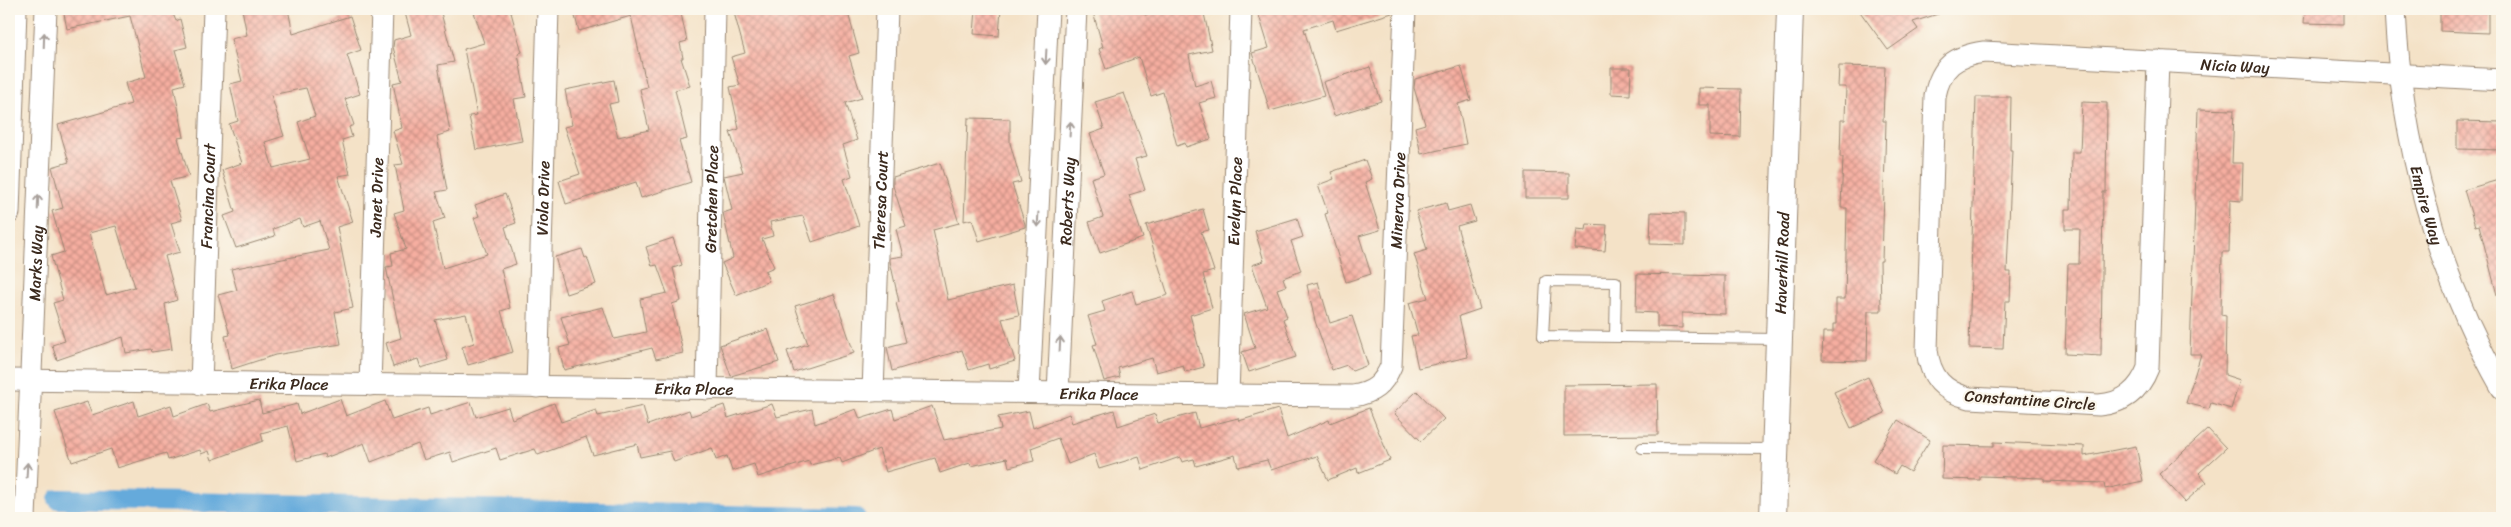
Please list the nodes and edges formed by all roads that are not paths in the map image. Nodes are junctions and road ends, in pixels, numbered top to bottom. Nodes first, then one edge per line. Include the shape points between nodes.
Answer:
1 (16, 9) edge
2 (46, 9) edge
3 (214, 9) edge
4 (382, 9) edge
5 (548, 9) edge
6 (715, 9) edge
7 (887, 9) edge
8 (1048, 9) edge
9 (1076, 9) edge
10 (1241, 9) edge
11 (1405, 9) edge
12 (1790, 9) edge
13 (2395, 9) edge
14 (1967, 54) joint
15 (2158, 61) junction
16 (2400, 74) junction
17 (2502, 80) edge
18 (9, 213) edge
19 (1614, 337) junction
20 (1778, 339) junction
21 (9, 380) edge
22 (32, 381) junction
23 (201, 384) junction
24 (370, 385) junction
25 (537, 387) junction
26 (1377, 388) joint
27 (2502, 388) edge
28 (706, 389) junction
29 (873, 391) junction
30 (1030, 392) junction
31 (1058, 393) junction
32 (1228, 395) junction
33 (1642, 448) dead end
34 (1775, 449) junction
35 (25, 518) edge
36 (1774, 518) edge

1 - 18 street, Marks Way
22 -> 2 street, Marks Way
3 - 23 street, Francina Court
4 - 24 street, Janet Drive
5 - 25 street, Viola Drive
6 - 28 street, Gretchen Place
7 - 29 street, Theresa Court
8 -> 30 street, Roberts Way
31 -> 9 street, Roberts Way
10 - 32 street, Evelyn Place
11 - 26 street, Minerva Drive via 1391,366
12 - 20 street, Haverhill Road
13 - 16 street, Empire Way
14 - 15 street, Nicia Way via 1984,52
14 - 15 street, Constantine Circle via 1945,70 1935,96 1928,364 1934,377 1956,395 2099,405 2113,404 2133,393 2148,368
15 - 16 street, Nicia Way
16 - 17 street, Nicia Way
16 - 27 street, Empire Way via 2408,134 2439,250 2461,306
19 - 19 lane via 1543,336 1546,281 1616,282
19 - 20 lane
20 - 34 street, Haverhill Road
21 - 22 street, Erika Place
22 - 23 street, Erika Place
35 -> 22 street, Marks Way
23 - 24 street, Erika Place
24 - 25 street, Erika Place
25 - 28 street, Erika Place
26 - 32 street, Erika Place via 1353,396
28 - 29 street, Erika Place
29 - 30 street, Erika Place
30 - 31 street, Erika Place
31 - 32 street, Erika Place
33 - 34 lane
34 - 36 street, Haverhill Road

